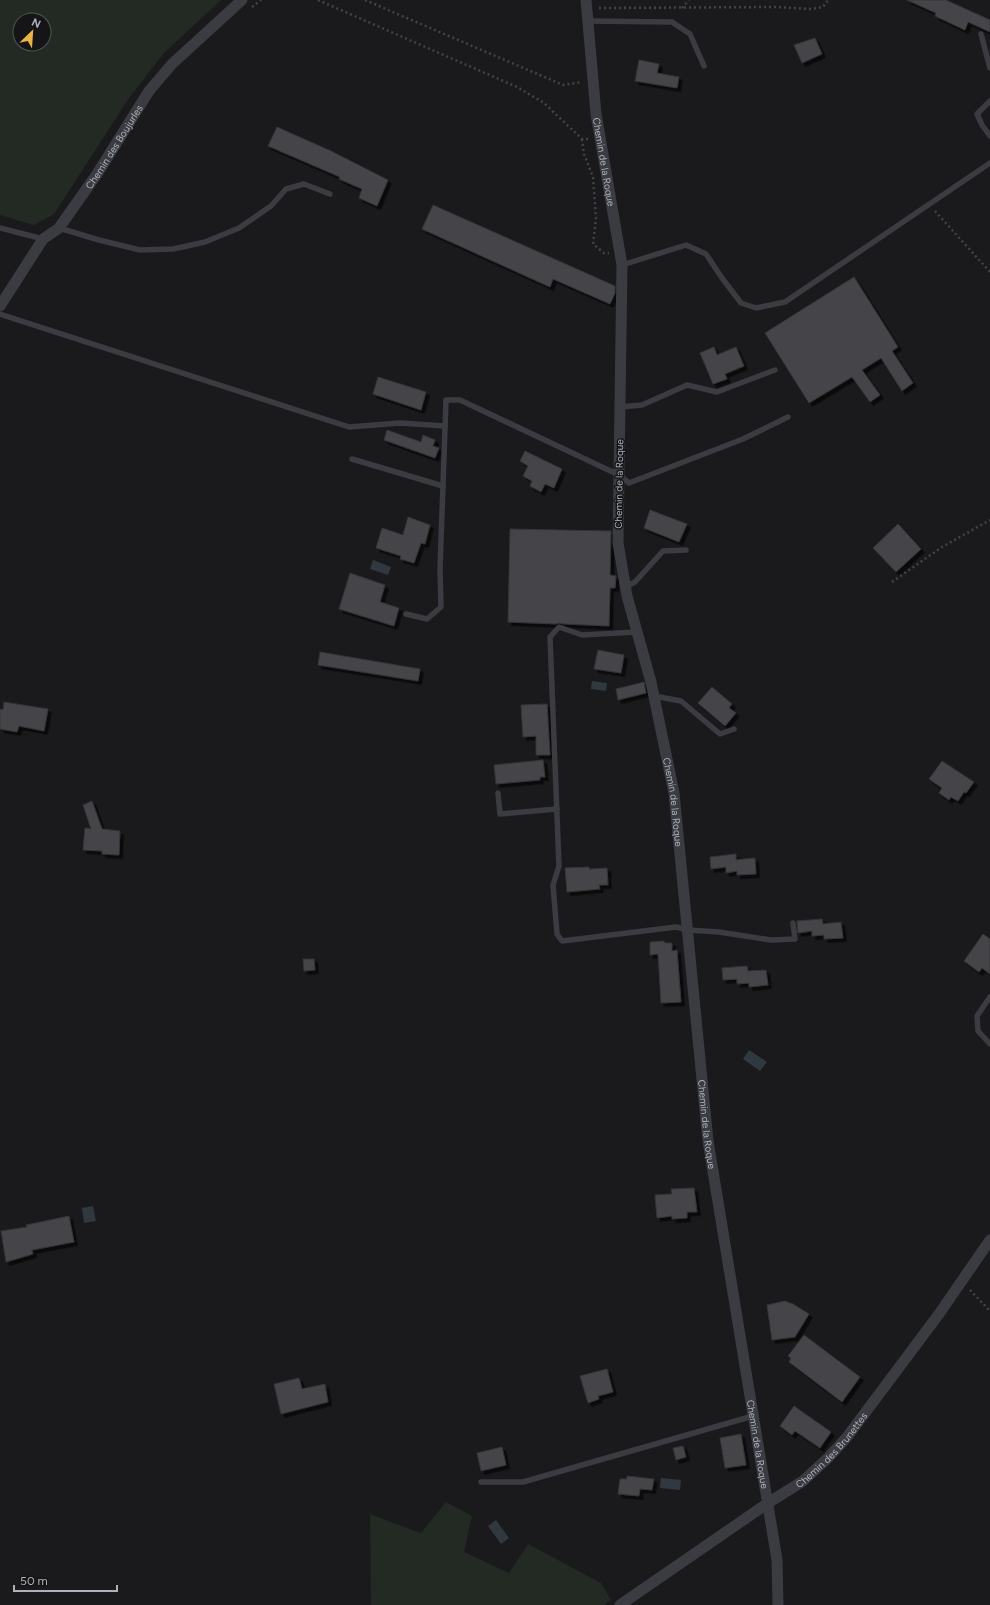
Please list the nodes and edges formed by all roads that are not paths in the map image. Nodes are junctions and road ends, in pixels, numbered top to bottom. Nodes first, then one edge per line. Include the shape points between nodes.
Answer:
1 (242, 0) edge
2 (586, 3) edge
3 (587, 21) junction
4 (981, 34) dead end
5 (704, 66) dead end
6 (990, 68) edge
7 (990, 101) edge
8 (990, 136) edge
9 (990, 164) edge
10 (330, 194) dead end
11 (0, 228) edge
12 (59, 228) junction
13 (43, 239) junction
14 (622, 265) junction
15 (0, 306) edge
16 (0, 314) edge
17 (775, 370) dead end
18 (620, 407) junction
19 (788, 417) dead end
20 (445, 426) junction
21 (352, 459) dead end
22 (619, 475) junction
23 (443, 486) junction
24 (686, 550) dead end
25 (625, 587) junction
26 (406, 614) dead end
27 (637, 632) junction
28 (654, 696) junction
29 (734, 729) dead end
30 (498, 793) dead end
31 (557, 809) junction
32 (793, 923) dead end
33 (688, 930) junction
34 (990, 997) edge
35 (990, 1044) edge
36 (990, 1240) edge
37 (753, 1416) junction
38 (481, 1482) dead end
39 (768, 1503) junction
40 (620, 1605) edge
41 (778, 1605) edge

1 - 12 street, Chemin des Boujurles via 172,64 149,91
2 - 3 street, Chemin de la Roque
3 - 5 lane via 672,22 690,34
3 - 14 street, Chemin de la Roque via 596,114
4 - 6 lane
7 - 8 lane via 977,114
9 - 14 lane via 785,302 756,308 741,303 706,254 686,245
10 - 12 lane via 304,184 286,189 271,206 240,228 205,242 173,249 140,250
11 - 13 lane
12 - 13 street, Chemin des Boujurles
13 - 15 street, Chemin des Boujurles
14 - 18 street, Chemin de la Roque
16 - 20 lane via 349,427 400,423
17 - 18 lane via 717,392 687,385 642,405
18 - 22 street, Chemin de la Roque
19 - 22 lane via 743,439 629,482
20 - 22 lane via 446,400 460,400
20 - 23 lane
21 - 23 lane
22 - 25 street, Chemin de la Roque via 618,543
23 - 26 lane via 441,607 427,619
24 - 25 lane via 663,551 635,582
25 - 27 street, Chemin de la Roque
27 - 28 street, Chemin de la Roque
27 - 31 lane via 582,635 560,628 550,637
28 - 29 lane via 681,701 720,734
28 - 33 street, Chemin de la Roque via 674,793
30 - 31 lane via 500,814
31 - 33 lane via 559,866 553,885 557,934 562,941 676,927
32 - 33 lane via 795,939 771,940
33 - 37 street, Chemin de la Roque via 708,1142
34 - 35 lane via 977,1016 978,1031
36 - 39 street, Chemin des Brunettes via 939,1314 847,1437 803,1481
37 - 38 lane via 523,1482
37 - 39 street, Chemin de la Roque
39 - 40 street, Chemin des Brunettes
39 - 41 street, Chemin de la Roque via 777,1560

